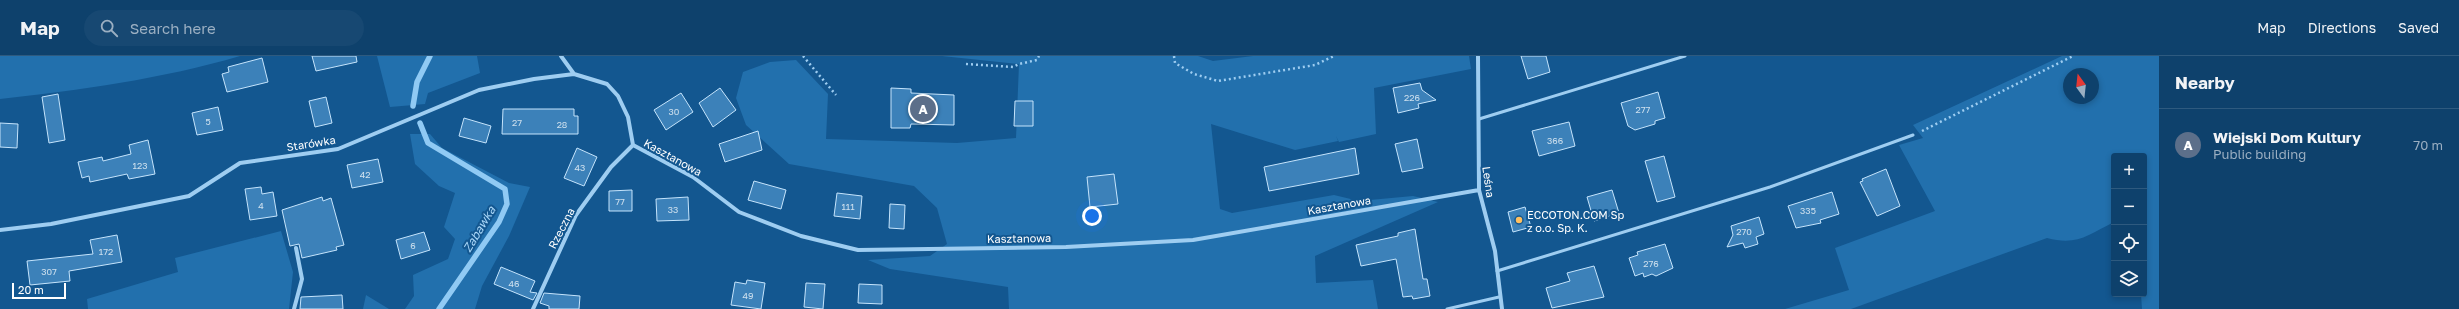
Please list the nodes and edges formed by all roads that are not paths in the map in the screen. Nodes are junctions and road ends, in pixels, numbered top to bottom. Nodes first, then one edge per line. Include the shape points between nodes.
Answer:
1 (561, 56) edge
2 (1478, 56) edge
3 (1685, 56) edge
4 (574, 74) junction
5 (618, 96) joint
6 (1479, 120) junction
7 (1913, 135) road end
8 (633, 144) junction
9 (1479, 190) junction
10 (0, 230) edge
11 (296, 248) dead end
12 (1497, 271) junction
13 (1499, 296) junction
14 (294, 309) edge
15 (533, 309) edge
16 (1447, 309) edge
17 (1502, 309) edge

1 - 4 street
2 - 6 street, Leśna
3 - 6 lane
4 - 5 street, Starówka via 607,84
4 - 10 street, Starówka via 534,78 479,90 338,149 240,163 189,196 51,224
5 - 8 street, Kasztanowa via 628,117
6 - 9 street, Leśna
7 - 12 lane via 1770,187
8 - 9 street, Kasztanowa via 693,177 739,212 801,236 858,250 1066,247 1193,240
8 - 15 street, Rzeczna via 611,167 576,215
9 - 12 street, Leśna via 1495,251
11 - 14 street via 302,279
12 - 13 street, Leśna
13 - 16 lane
13 - 17 street, Leśna

